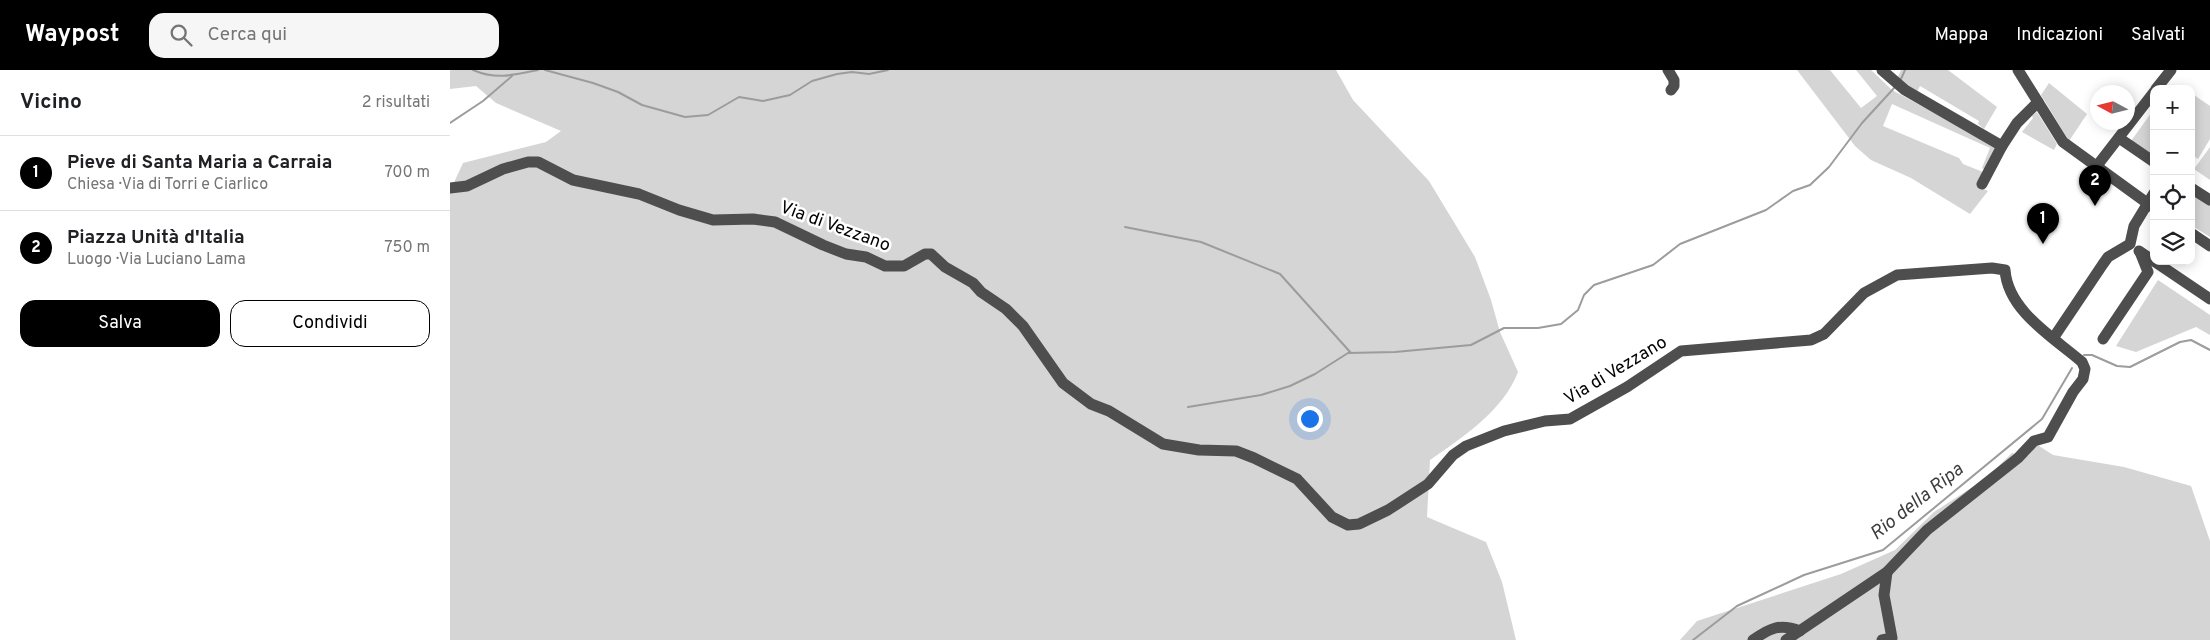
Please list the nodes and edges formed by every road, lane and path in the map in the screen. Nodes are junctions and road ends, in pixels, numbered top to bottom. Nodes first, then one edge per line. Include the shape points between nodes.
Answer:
1 (1668, 70) edge
2 (1882, 70) edge
3 (2018, 70) edge
4 (2171, 70) edge
5 (2159, 85) edge
6 (1671, 90) dead end
7 (2150, 97) edge
8 (2038, 102) junction
9 (2119, 138) junction
10 (2002, 146) junction
11 (2150, 159) edge
12 (2096, 167) junction
13 (1982, 184) dead end
14 (450, 188) edge
15 (2195, 191) edge
16 (2210, 200) edge
17 (2150, 206) edge
18 (2195, 236) edge
19 (2130, 244) junction
20 (2210, 246) edge
21 (2140, 252) junction
22 (2160, 266) junction
23 (2148, 272) junction
24 (2210, 299) edge
25 (2054, 337) junction
26 (2103, 339) dead end
27 (1887, 572) junction
28 (1800, 631) junction
29 (1753, 640) edge
30 (1786, 640) edge
31 (1882, 640) edge

1 - 6 street via 1674,80
2 - 10 street via 1905,90
3 - 8 street
4 - 5 street
7 - 9 street
8 - 10 street via 2017,123
8 - 12 street via 2063,142
9 - 11 street
9 - 12 street
10 - 13 street
12 - 17 street
14 - 25 street, Via di Vezzano via 467,186 503,169 538,162 573,180 639,194 713,220 775,222 823,245 885,266 904,266 931,254 1006,309 1023,326 1063,383 1090,404 1109,411 1164,444 1199,450 1236,450 1254,458 1297,479 1332,517 1348,525 1359,524 1388,510 1428,484 1453,455 1466,446 1504,431 1545,421 1570,419 1681,352 1818,338 1864,294 1897,275 1992,268 2005,270 2006,286 2021,310
15 - 16 street
17 - 19 street via 2134,226
18 - 20 street
19 - 21 street
19 - 25 street via 2103,264
21 - 22 street
21 - 23 street
22 - 23 street
22 - 24 street
23 - 26 street
25 - 27 street via 2082,362 2085,373 2048,437 2034,441 2018,458 1927,530
27 - 28 street
27 - 31 street via 1884,595 1892,638
28 - 29 street via 1780,626 1770,628
28 - 30 street

